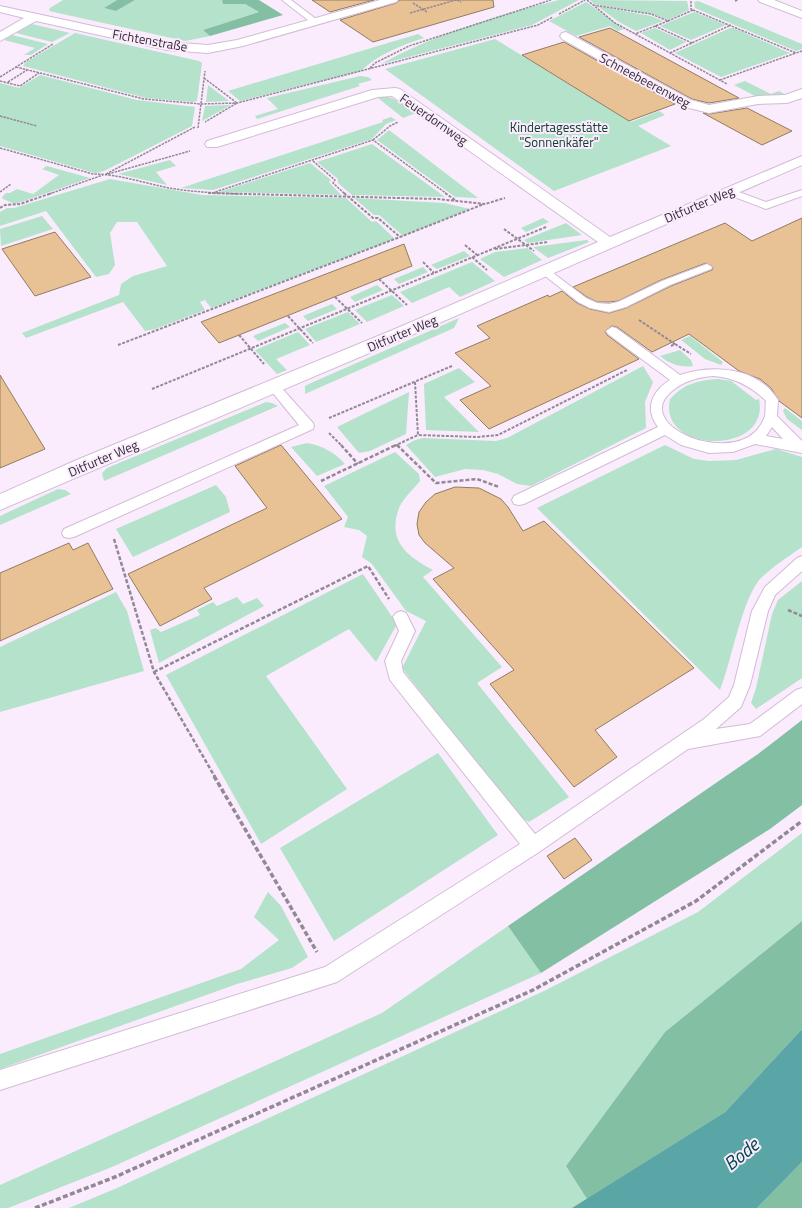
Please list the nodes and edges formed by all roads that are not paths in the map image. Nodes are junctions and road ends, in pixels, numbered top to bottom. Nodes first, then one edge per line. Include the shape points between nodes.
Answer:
1 (286, 0) edge
2 (392, 0) edge
3 (764, 0) edge
4 (0, 9) edge
5 (802, 15) edge
6 (34, 17) junction
7 (316, 22) junction
8 (566, 36) dead end
9 (0, 37) edge
10 (802, 93) edge
11 (776, 99) junction
12 (796, 108) dead end
13 (212, 144) road end
14 (802, 160) edge
15 (728, 192) junction
16 (802, 193) edge
17 (609, 243) junction
18 (708, 267) dead end
19 (544, 271) junction
20 (612, 331) dead end
21 (678, 380) junction
22 (274, 387) junction
23 (771, 417) junction
24 (665, 429) junction
25 (754, 439) junction
26 (802, 449) edge
27 (519, 500) road end
28 (0, 502) edge
29 (69, 533) dead end
30 (802, 562) edge
31 (400, 617) road end
32 (802, 695) edge
33 (685, 741) junction
34 (533, 846) junction
35 (0, 1080) edge

1 - 7 lane
2 - 7 street, Fichtenstraße
3 - 5 street
4 - 6 street, Fichtenstraße
6 - 7 street, Fichtenstraße via 167,46 208,49
6 - 9 street
8 - 11 street, Schneebeerenweg via 690,105 709,109
10 - 11 street, Schneebeerenweg via 787,99
11 - 12 street, Schneebeerenweg
13 - 17 street, Feuerdornweg via 389,91 399,94
14 - 15 street, Ditfurter Weg
15 - 16 lane via 766,206
15 - 17 street, Ditfurter Weg
17 - 19 street, Ditfurter Weg
18 - 19 lane via 666,283 622,305 609,308 582,300
19 - 22 street, Ditfurter Weg
20 - 21 lane
21 - 23 lane via 713,373 739,375 764,391 772,400
21 - 24 lane via 663,392 658,401 658,416
22 - 28 street, Ditfurter Weg
22 - 29 lane via 314,424
23 - 25 lane via 763,431
23 - 26 lane
24 - 25 lane via 679,438 706,448 726,447
24 - 27 lane
25 - 26 lane
30 - 33 lane via 770,591 760,611 736,702
31 - 34 lane via 407,631 393,661 396,675
32 - 33 lane via 754,731
33 - 34 lane
34 - 35 lane via 330,975

